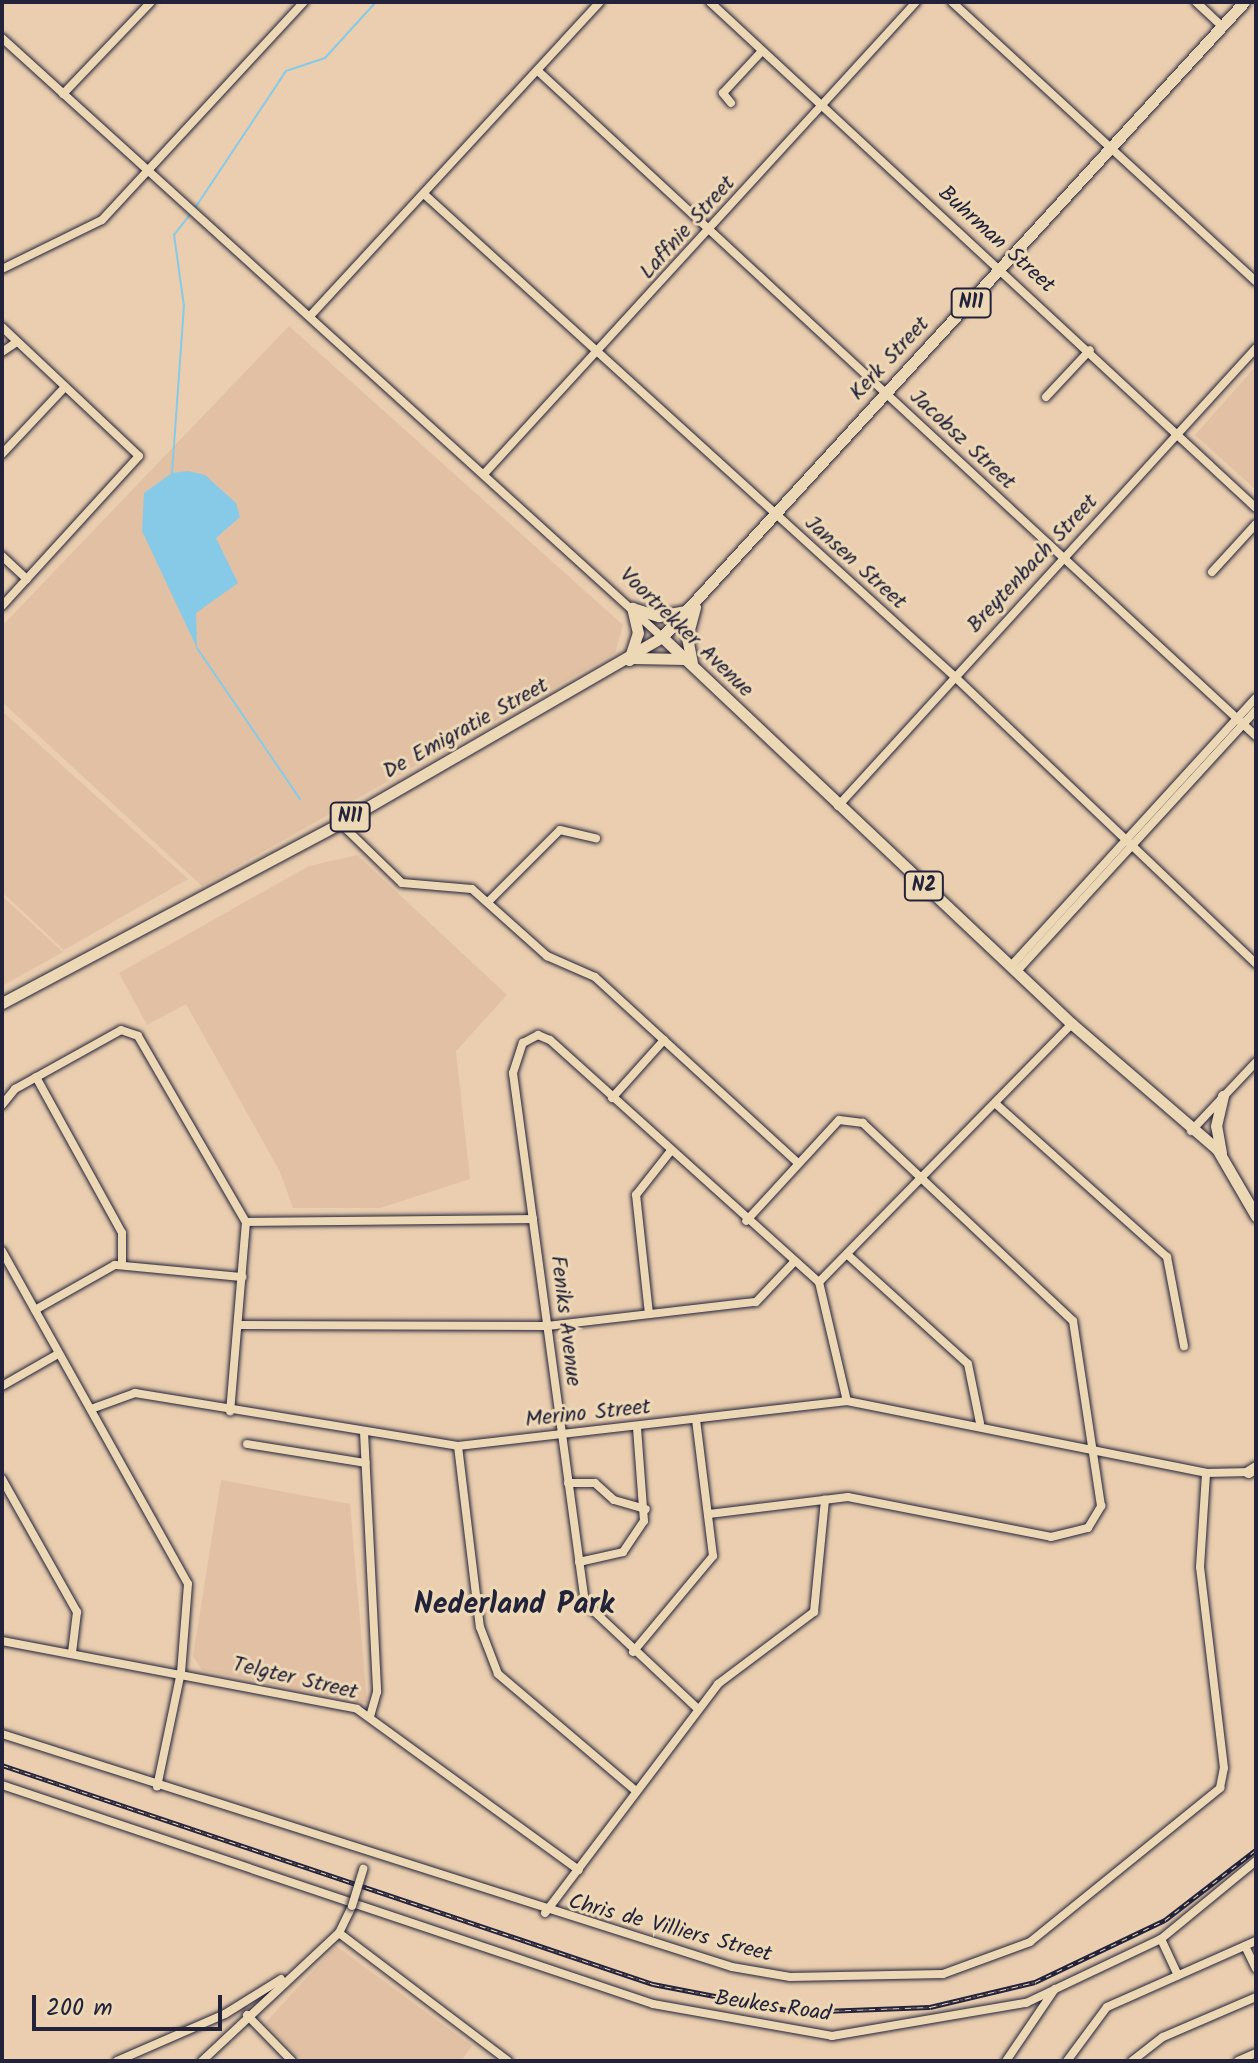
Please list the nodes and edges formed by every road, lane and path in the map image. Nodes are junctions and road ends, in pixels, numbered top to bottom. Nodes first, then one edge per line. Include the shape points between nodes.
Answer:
1 (151, 2) edge
2 (304, 2) edge
3 (600, 2) edge
4 (710, 2) edge
5 (916, 2) edge
6 (952, 2) edge
7 (1196, 2) edge
8 (1244, 2) edge
9 (1222, 26) junction
10 (2, 38) edge
11 (762, 51) junction
12 (538, 71) junction
13 (63, 94) junction
14 (731, 103) dead end
15 (822, 107) junction
16 (1111, 148) junction
17 (148, 172) junction
18 (424, 194) junction
19 (711, 230) junction
20 (2, 269) edge
21 (1004, 270) junction
22 (1256, 282) edge
23 (311, 315) junction
24 (2, 327) edge
25 (17, 342) junction
26 (1256, 348) edge
27 (1090, 350) junction
28 (2, 352) edge
29 (598, 353) junction
30 (65, 387) junction
31 (885, 392) junction
32 (1046, 397) dead end
33 (1178, 433) junction
34 (2, 454) edge
35 (484, 474) junction
36 (1256, 508) edge
37 (777, 516) junction
38 (1256, 524) edge
39 (2, 556) edge
40 (1062, 559) junction
41 (1212, 572) dead end
42 (27, 579) junction
43 (2, 606) edge
44 (693, 606) junction
45 (632, 608) junction
46 (662, 637) junction
47 (631, 659) junction
48 (689, 663) junction
49 (954, 676) junction
50 (1256, 698) edge
51 (1256, 710) edge
52 (1240, 721) junction
53 (1256, 736) edge
54 (838, 806) junction
55 (340, 823) junction
56 (596, 838) dead end
57 (1126, 843) junction
58 (489, 901) junction
59 (1256, 964) edge
60 (1014, 968) junction
61 (34, 990) junction
62 (2, 1003) edge
63 (2, 1012) edge
64 (1072, 1024) junction
65 (664, 1040) junction
66 (1256, 1062) edge
67 (36, 1077) junction
68 (1223, 1096) junction
69 (612, 1098) junction
70 (2, 1105) edge
71 (997, 1105) junction
72 (1191, 1131) junction
73 (670, 1152) junction
74 (1221, 1153) junction
75 (797, 1162) junction
76 (925, 1181) junction
77 (1256, 1216) edge
78 (533, 1219) junction
79 (746, 1221) junction
80 (246, 1222) junction
81 (2, 1251) edge
82 (850, 1257) junction
83 (794, 1262) junction
84 (122, 1264) junction
85 (242, 1277) junction
86 (819, 1282) junction
87 (35, 1310) junction
88 (649, 1314) junction
89 (238, 1325) junction
90 (547, 1326) junction
91 (1184, 1346) dead end
92 (58, 1354) junction
93 (2, 1386) edge
94 (847, 1401) junction
95 (91, 1409) junction
96 (230, 1411) junction
97 (696, 1420) junction
98 (980, 1423) junction
99 (637, 1427) junction
100 (364, 1432) junction
101 (561, 1435) junction
102 (247, 1444) dead end
103 (1094, 1445) junction
104 (458, 1446) junction
105 (365, 1463) junction
106 (1253, 1470) edge
107 (1206, 1473) junction
108 (2, 1479) edge
109 (568, 1483) junction
110 (825, 1500) junction
111 (646, 1509) junction
112 (709, 1514) junction
113 (579, 1562) junction
114 (2, 1641) edge
115 (633, 1652) junction
116 (72, 1653) junction
117 (181, 1672) junction
118 (698, 1709) junction
119 (370, 1716) junction
120 (2, 1734) edge
121 (2, 1785) edge
122 (157, 1787) junction
123 (635, 1790) junction
124 (368, 1855) junction
125 (1256, 1861) edge
126 (579, 1870) junction
127 (352, 1906) junction
128 (545, 1913) junction
129 (339, 1933) junction
130 (1161, 1939) junction
131 (1256, 1941) edge
132 (1245, 1946) junction
133 (1256, 1969) edge
134 (293, 1974) junction
135 (1178, 1975) junction
136 (1057, 1986) junction
137 (1256, 1997) edge
138 (247, 2015) junction
139 (1256, 2053) edge
140 (117, 2061) edge
141 (202, 2061) edge
142 (292, 2061) edge
143 (508, 2061) edge
144 (1006, 2061) edge
145 (1067, 2061) edge
146 (1132, 2061) edge
147 (1238, 2061) edge

1 - 13 street
2 - 17 street
3 - 12 street
4 - 11 street, Buhrman Street
5 - 15 street, Laffnie Street
6 - 16 street
7 - 9 street
8 - 9 highway, Kerk Street / N11
9 - 16 highway, Kerk Street / N11
10 - 13 street, Voortrekker Avenue
11 - 14 street via 723,93
11 - 15 street, Buhrman Street
12 - 18 street
12 - 19 street, Jacobsz Street
13 - 17 street, Voortrekker Avenue
15 - 19 street, Laffnie Street
15 - 21 street, Buhrman Street
16 - 21 highway, Kerk Street / N11
16 - 22 street
17 - 20 street via 90,228
17 - 23 street, Voortrekker Avenue
18 - 23 street
18 - 29 street, Jansen Street
19 - 29 street, Laffnie Street
19 - 31 street, Jacobsz Street
21 - 27 street, Buhrman Street
21 - 31 highway, Kerk Street / N11
23 - 35 street, Voortrekker Avenue
24 - 25 street
25 - 28 street
25 - 30 street
26 - 33 street, Breytenbach Street
27 - 32 street
27 - 33 street, Buhrman Street
29 - 35 street, Laffnie Street
29 - 37 street, Jansen Street
30 - 34 street
30 - 42 street via 132,446 138,460
31 - 37 highway, Kerk Street / N11
31 - 40 street, Jacobsz Street
33 - 36 street, Buhrman Street
33 - 40 street, Breytenbach Street
35 - 45 street, Voortrekker Avenue
37 - 44 highway, Kerk Street / N11
37 - 49 street, Jansen Street
38 - 41 street
39 - 42 street
40 - 49 street, Breytenbach Street
40 - 52 street, Jacobsz Street
42 - 43 street
44 - 45 highway via 659,616
44 - 46 highway, Kerk Street / N11
44 - 48 highway via 687,632
45 - 46 street, Voortrekker Avenue
45 - 47 highway via 638,633
46 - 47 highway, De Emigratie Street / N11
46 - 48 highway, Voortrekker Avenue / N2
47 - 48 highway
47 - 55 highway, De Emigratie Street / N11
48 - 54 highway, Voortrekker Avenue / N2
49 - 54 street, Breytenbach Street
49 - 57 street, Jansen Street
50 - 52 street
51 - 52 street
52 - 53 street, Jacobsz Street
52 - 57 street
54 - 60 highway, Voortrekker Avenue / N2
55 - 58 street via 402,883 462,886
55 - 61 highway, De Emigratie Street / N11
56 - 58 street via 576,828 557,831
57 - 59 street, Jansen Street
57 - 60 street
58 - 65 street via 547,956 601,981
60 - 64 highway, Voortrekker Avenue / N2
61 - 62 highway, De Emigratie Street / N11
61 - 63 highway, De Emigratie Street / N11
64 - 71 street
64 - 72 highway, Voortrekker Avenue / N2
65 - 69 street
65 - 75 street
66 - 68 street
67 - 70 street
67 - 80 street via 121,1030 134,1031
67 - 84 street via 122,1233
68 - 72 street
68 - 74 highway via 1216,1120
69 - 73 street
69 - 78 street, Feniks Avenue via 547,1038 529,1038 512,1068
71 - 76 street
71 - 91 street via 1167,1257
72 - 74 highway, N2
73 - 79 street
73 - 88 street via 636,1195
74 - 77 highway, N2
75 - 76 street via 850,1116
75 - 79 street
76 - 82 street
76 - 103 street via 1073,1321
78 - 80 street
78 - 90 street, Feniks Avenue
79 - 83 street
80 - 85 street
81 - 87 street
82 - 86 street
82 - 98 street via 968,1364
83 - 86 street
83 - 88 street via 756,1302
84 - 85 street
84 - 87 street
85 - 89 street
86 - 94 street
87 - 92 street
88 - 90 street
89 - 90 street
89 - 96 street
90 - 101 street, Feniks Avenue
92 - 93 street
92 - 95 street
94 - 97 street, Merino Street
94 - 98 street, Merino Street
95 - 96 street, Merino Street via 129,1392
95 - 117 street via 188,1584
96 - 100 street, Merino Street
97 - 99 street, Merino Street
97 - 112 street
98 - 103 street, Merino Street
99 - 101 street, Merino Street
99 - 111 street
100 - 104 street, Merino Street
100 - 105 street
101 - 104 street, Merino Street
101 - 109 street, Feniks Avenue
102 - 105 street
103 - 107 street, Merino Street
103 - 110 street via 1101,1506 1088,1528 1073,1536 877,1501
104 - 123 street via 480,1627 498,1674
105 - 119 street via 377,1692
106 - 107 street, Merino Street
107 - 128 street, Chris de Villiers Street via 1200,1567 1223,1782 1030,1942 943,1974 790,1977
108 - 116 street via 77,1612
109 - 111 street via 595,1483 614,1500
109 - 113 street, Feniks Avenue
110 - 112 street
110 - 118 street via 814,1612 727,1675
111 - 113 street via 628,1549
112 - 115 street via 709,1564
113 - 115 street, Feniks Avenue via 587,1609
114 - 116 street, Telgter Street
115 - 118 street, Feniks Avenue
116 - 117 street, Telgter Street
117 - 119 street, Telgter Street
117 - 122 street
118 - 123 street
119 - 126 street, Telgter Street
120 - 122 street, Chris de Villiers Street
121 - 127 street, Beukes Road
122 - 124 street, Chris de Villiers Street
123 - 126 street
124 - 127 street, bridge
124 - 128 street, Chris de Villiers Street
125 - 130 street, Beukes Road
126 - 128 street
127 - 129 street
127 - 136 street, Beukes Road via 488,1944 653,2004 812,2034 913,2027 1026,2003
129 - 134 street
129 - 143 street
130 - 135 street
130 - 136 street, Beukes Road
131 - 132 street
132 - 133 street
132 - 135 street
134 - 138 street
134 - 140 street via 225,2014
135 - 145 street via 1107,2007
136 - 144 street
137 - 146 street via 1163,2037
138 - 141 street
138 - 142 street
139 - 147 street

